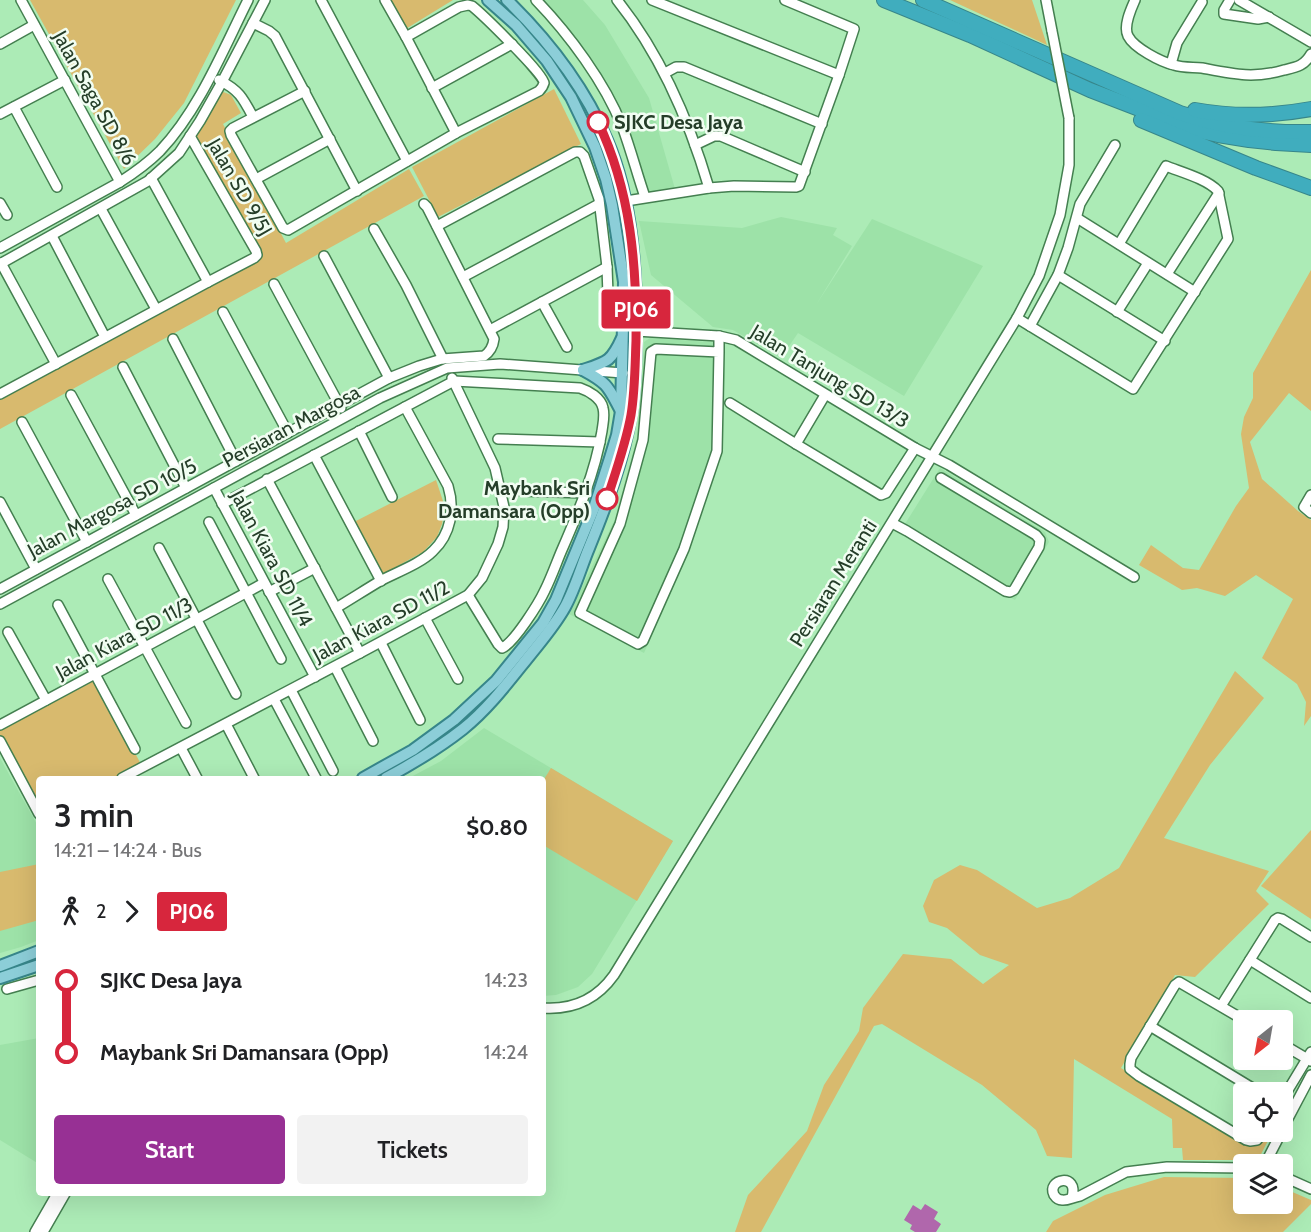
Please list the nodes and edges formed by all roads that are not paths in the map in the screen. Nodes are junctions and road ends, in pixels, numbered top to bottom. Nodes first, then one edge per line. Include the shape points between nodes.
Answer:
1 (21, 0) edge
2 (248, 0) edge
3 (265, 0) edge
4 (321, 0) edge
5 (385, 0) edge
6 (488, 0) edge
7 (507, 0) edge
8 (536, 0) edge
9 (652, 0) edge
10 (785, 0) edge
11 (884, 0) edge
12 (922, 0) edge
13 (1046, 0) edge
14 (1135, 0) edge
15 (1230, 0) edge
16 (1239, 0) edge
17 (620, 1) edge
18 (1202, 2) dead end
19 (1269, 17) junction
20 (253, 23) junction
21 (34, 25) junction
22 (406, 37) junction
23 (1311, 42) edge
24 (0, 44) edge
25 (512, 44) junction
26 (1311, 54) edge
27 (552, 58) junction
28 (1171, 64) junction
29 (665, 73) junction
30 (839, 75) junction
31 (210, 76) junction
32 (65, 80) junction
33 (222, 82) junction
34 (432, 88) junction
35 (305, 91) junction
36 (1155, 102) junction
37 (1125, 104) junction
38 (14, 107) junction
39 (1311, 109) edge
40 (0, 114) edge
41 (253, 117) junction
42 (822, 124) junction
43 (1311, 132) edge
44 (456, 133) junction
45 (190, 136) junction
46 (330, 139) junction
47 (695, 145) junction
48 (1115, 145) dead end
49 (1311, 145) edge
50 (407, 161) junction
51 (805, 172) junction
52 (151, 178) junction
53 (256, 179) junction
54 (120, 182) junction
55 (57, 187) dead end
56 (709, 188) junction
57 (1311, 188) edge
58 (357, 191) junction
59 (1219, 193) junction
60 (645, 197) junction
61 (626, 201) junction
62 (0, 203) edge
63 (424, 204) dead end
64 (599, 204) junction
65 (101, 208) junction
66 (7, 215) dead end
67 (1077, 218) junction
68 (437, 226) junction
69 (374, 229) dead end
70 (52, 236) junction
71 (1119, 244) junction
72 (0, 248) edge
73 (324, 256) dead end
74 (1148, 262) junction
75 (1, 264) edge
76 (607, 267) junction
77 (1167, 274) junction
78 (1058, 275) junction
79 (463, 277) junction
80 (208, 282) junction
81 (274, 284) dead end
82 (1195, 292) junction
83 (608, 295) dead end
84 (542, 302) junction
85 (156, 309) junction
86 (223, 312) dead end
87 (1117, 312) junction
88 (1017, 318) junction
89 (1029, 326) junction
90 (492, 334) junction
91 (624, 335) junction
92 (636, 335) junction
93 (718, 336) junction
94 (105, 337) junction
95 (174, 339) dead end
96 (1165, 341) junction
97 (567, 347) dead end
98 (718, 352) junction
99 (445, 363) junction
100 (56, 364) junction
101 (123, 367) dead end
102 (583, 370) junction
103 (623, 373) junction
104 (389, 378) junction
105 (454, 381) junction
106 (2, 389) edge
107 (71, 395) dead end
108 (825, 395) junction
109 (730, 403) dead end
110 (339, 405) junction
111 (405, 407) junction
112 (626, 412) junction
113 (345, 417) junction
114 (22, 422) dead end
115 (359, 431) junction
116 (288, 433) junction
117 (498, 439) dead end
118 (600, 442) junction
119 (796, 444) junction
120 (915, 448) junction
121 (314, 455) junction
122 (931, 456) junction
123 (236, 461) junction
124 (941, 478) dead end
125 (267, 479) junction
126 (186, 488) junction
127 (214, 488) junction
128 (521, 491) dead end
129 (586, 493) junction
130 (1311, 495) edge
131 (392, 497) dead end
132 (0, 502) edge
133 (222, 504) junction
134 (1311, 513) edge
135 (135, 515) junction
136 (209, 522) dead end
137 (892, 523) junction
138 (87, 542) junction
139 (159, 548) dead end
140 (315, 568) junction
141 (36, 569) junction
142 (1134, 577) dead end
143 (108, 579) dead end
144 (381, 581) junction
145 (267, 587) junction
146 (0, 589) edge
147 (246, 593) junction
148 (468, 595) junction
149 (0, 604) edge
150 (58, 605) dead end
151 (566, 606) junction
152 (336, 608) junction
153 (580, 613) junction
154 (425, 618) junction
155 (197, 619) junction
156 (8, 632) dead end
157 (381, 643) junction
158 (145, 647) junction
159 (360, 653) junction
160 (281, 659) dead end
161 (334, 667) junction
162 (95, 674) junction
163 (315, 677) junction
164 (458, 679) dead end
165 (291, 690) junction
166 (237, 694) dead end
167 (274, 699) junction
168 (46, 700) junction
169 (420, 720) dead end
170 (186, 723) dead end
171 (226, 724) junction
172 (0, 725) edge
173 (0, 741) edge
174 (373, 741) dead end
175 (181, 748) junction
176 (135, 749) dead end
177 (333, 771) dead end
178 (140, 775) edge
179 (196, 776) edge
180 (253, 776) edge
181 (315, 776) edge
182 (367, 776) edge
183 (389, 776) edge
184 (36, 808) edge
185 (1311, 937) edge
186 (36, 952) edge
187 (1250, 960) junction
188 (0, 966) edge
189 (36, 966) edge
190 (0, 978) edge
191 (36, 981) edge
192 (7, 989) dead end
193 (1311, 998) edge
194 (1221, 1006) junction
195 (546, 1008) edge
196 (1233, 1013) edge
197 (1150, 1026) junction
198 (1293, 1049) edge
199 (1310, 1057) edge
200 (1311, 1075) edge
201 (1242, 1082) edge
202 (1293, 1083) edge
203 (1293, 1110) edge
204 (1233, 1132) edge
205 (1233, 1168) edge
206 (1293, 1181) edge
207 (1311, 1189) edge
208 (1073, 1193) dead end
209 (56, 1196) edge
210 (64, 1196) edge
211 (34, 1232) edge
212 (43, 1232) edge

1 - 21 street, Jalan Saga SD 8/6
2 - 31 street
3 - 20 street
4 - 50 street
5 - 22 street
6 - 27 main road
7 - 27 main road via 527,19
8 - 60 street via 576,46 604,91 621,125
9 - 30 street
10 - 30 street via 854,29
11 - 37 highway
12 - 36 highway
13 - 88 street, Persiaran Meranti, bridge via 1069,118 1070,165 1060,215 1039,276
14 - 28 street via 1128,18 1128,35 1151,55
15 - 19 street via 1224,14
16 - 19 street
17 - 29 street
18 - 28 street via 1176,43
19 - 23 street
20 - 33 street
20 - 35 street via 275,36
21 - 24 street
21 - 32 street, Jalan Saga SD 8/6
22 - 25 street via 468,5
22 - 34 street
25 - 34 street
25 - 44 street via 538,73 543,86
26 - 28 street via 1303,65 1262,75
27 - 61 main road via 582,92 607,139
27 - 91 main road via 606,179 624,282
29 - 42 street via 684,67
29 - 47 street
30 - 42 street
31 - 33 street
31 - 54 street via 174,136 152,159
32 - 38 street
32 - 54 street, Jalan Saga SD 8/6
33 - 41 street via 241,95
33 - 45 street
34 - 44 street
35 - 41 street
35 - 46 street
36 - 39 highway via 1240,115
36 - 43 highway via 1218,124
37 - 49 highway via 1218,135
37 - 57 highway via 1139,119
38 - 40 street
38 - 55 street
41 - 53 street via 230,133
42 - 51 street
44 - 50 street
45 - 52 street via 179,153
45 - 80 street, Jalan SD 9/5J via 257,255
46 - 53 street
46 - 58 street
47 - 51 street via 721,136
47 - 56 street
48 - 67 street via 1080,204
50 - 58 street
51 - 56 street via 796,187
52 - 65 street
52 - 80 street
53 - 58 street via 285,230
54 - 72 street
56 - 60 street
59 - 71 street via 1213,186 1166,166
59 - 77 street
59 - 82 street via 1228,239
60 - 61 street
61 - 92 main road via 634,266
62 - 66 street
63 - 68 street
64 - 68 street via 584,156 575,152
64 - 76 street
64 - 79 street
65 - 70 street
65 - 85 street
67 - 71 street
67 - 78 street
68 - 79 street
69 - 99 street, Jalan Kiara SD 11/2
70 - 75 street
70 - 94 street
71 - 74 street
73 - 104 street
74 - 77 street
74 - 87 street
75 - 100 street
76 - 83 street
76 - 84 street
77 - 82 street
78 - 87 street
78 - 89 street
79 - 90 street
80 - 85 street
81 - 110 street
82 - 96 street
84 - 90 street
84 - 97 street
85 - 94 street
86 - 116 street
87 - 96 street
88 - 89 street
88 - 122 street, Persiaran Meranti
89 - 96 street via 1133,389
90 - 99 street, Jalan Margosa SD 10/5 via 491,349 484,356
91 - 102 main road via 605,363
91 - 103 main road
92 - 93 street, Jalan Tanjung SD 13/3
92 - 103 main road via 629,367
92 - 112 main road via 635,373
93 - 98 street
93 - 108 street, Jalan Tanjung SD 13/3 via 742,343
94 - 100 street
95 - 123 street
98 - 153 street via 651,352 644,440 620,524
98 - 153 street via 717,451 684,549 643,641 636,644
99 - 102 street, Persiaran Margosa
99 - 104 street, Jalan Margosa SD 10/5 via 419,366
99 - 105 street, Jalan Kiara SD 11/2
99 - 113 street, Persiaran Margosa
100 - 106 street
101 - 126 street
102 - 103 street, Persiaran Margosa
102 - 112 main road via 606,384
103 - 112 main road
104 - 110 street, Jalan Margosa SD 10/5
105 - 111 street
105 - 118 street via 586,390 603,406
105 - 148 street, Jalan Kiara SD 11/2 via 495,468 504,507 498,544 482,578
107 - 135 street
108 - 119 street
108 - 120 street, Jalan Tanjung SD 13/3
109 - 119 street
110 - 113 street
110 - 116 street, Jalan Margosa SD 10/5
111 - 115 street
111 - 144 street via 448,486 451,519 433,551
112 - 151 main road via 627,435 602,515
112 - 182 main road via 594,508 543,623 496,681 454,720 413,750
113 - 127 street, Persiaran Margosa
114 - 138 street
115 - 121 street
115 - 131 street
116 - 123 street, Jalan Margosa SD 10/5
117 - 118 street
118 - 129 street
119 - 120 street via 881,495
120 - 122 street, Jalan Tanjung SD 13/3
121 - 125 street
121 - 144 street
122 - 137 street, Persiaran Meranti
122 - 142 street, Jalan Tanjung SD 13/3
123 - 126 street, Jalan Margosa SD 10/5
124 - 137 street via 1040,540 1014,590 1005,591
125 - 133 street
125 - 140 street
126 - 135 street, Jalan Margosa SD 10/5
127 - 133 street, Jalan Kiara SD 11/4
127 - 149 street, Persiaran Margosa
128 - 129 street
129 - 148 street via 545,591 507,646 502,648 498,644
130 - 134 street via 1304,507
132 - 141 street
133 - 145 street, Jalan Kiara SD 11/4
135 - 138 street, Jalan Margosa SD 10/5
136 - 147 street
137 - 195 street, Persiaran Meranti via 607,985 587,1000
138 - 141 street, Jalan Margosa SD 10/5
139 - 155 street
140 - 145 street, Jalan Kiara SD 11/3
140 - 152 street
141 - 146 street, Jalan Margosa SD 10/5
143 - 158 street
144 - 152 street
145 - 147 street, Jalan Kiara SD 11/3
145 - 163 street, Jalan Kiara SD 11/4
147 - 155 street, Jalan Kiara SD 11/3
147 - 160 street
148 - 154 street, Jalan Kiara SD 11/2
150 - 162 street
151 - 153 street
151 - 183 main road via 482,712
152 - 159 street
154 - 157 street, Jalan Kiara SD 11/2
154 - 164 street
155 - 158 street, Jalan Kiara SD 11/3
155 - 166 street
156 - 168 street
157 - 159 street, Jalan Kiara SD 11/2
157 - 169 street
158 - 162 street, Jalan Kiara SD 11/3
158 - 170 street
159 - 161 street, Jalan Kiara SD 11/2
161 - 163 street, Jalan Kiara SD 11/2
161 - 174 street
162 - 168 street, Jalan Kiara SD 11/3
162 - 176 street
163 - 165 street, Jalan Kiara SD 11/2
165 - 167 street, Jalan Kiara SD 11/2
165 - 177 street
167 - 171 street, Jalan Kiara SD 11/2
167 - 181 street
168 - 172 street, Jalan Kiara SD 11/3
171 - 175 street, Jalan Kiara SD 11/2
171 - 180 street
173 - 184 street
175 - 178 street, Jalan Kiara SD 11/2
175 - 179 street
185 - 187 street via 1278,918
186 - 188 main road
187 - 193 street
187 - 194 street
189 - 190 main road
191 - 192 street
194 - 196 street
194 - 197 street via 1179,982
197 - 201 street
197 - 204 street via 1131,1058 1130,1069
198 - 199 street
199 - 202 street
200 - 203 street
205 - 208 street via 1167,1167 1126,1172 1080,1196
206 - 207 street
209 - 211 street
210 - 212 street

